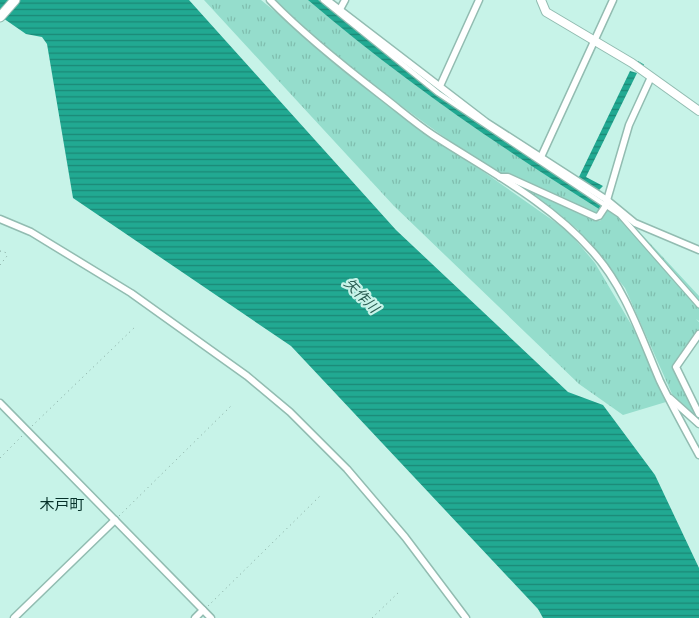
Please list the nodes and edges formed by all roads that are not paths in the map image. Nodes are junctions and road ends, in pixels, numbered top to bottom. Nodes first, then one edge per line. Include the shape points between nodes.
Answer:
1 (15, 0) edge
2 (270, 0) edge
3 (325, 0) edge
4 (345, 0) edge
5 (480, 0) edge
6 (541, 0) edge
7 (613, 0) edge
8 (340, 11) junction
9 (0, 17) edge
10 (594, 41) junction
11 (651, 77) junction
12 (440, 86) junction
13 (699, 111) edge
14 (541, 157) junction
15 (499, 177) junction
16 (606, 203) junction
17 (0, 219) edge
18 (699, 250) edge
19 (699, 305) edge
20 (699, 334) edge
21 (667, 394) junction
22 (0, 402) edge
23 (699, 414) edge
24 (699, 424) edge
25 (699, 455) edge
26 (115, 520) junction
27 (204, 610) junction
28 (14, 618) edge
29 (195, 618) edge
30 (211, 618) edge
31 (466, 618) edge

1 - 9 main road
2 - 15 street via 291,22 373,90 431,134
3 - 8 street
3 - 16 street via 438,92
4 - 8 street
5 - 12 street
6 - 10 street via 546,12
7 - 10 street
8 - 12 street
10 - 11 street
10 - 14 street
11 - 13 street
11 - 16 street via 629,125
12 - 14 street via 486,122
14 - 16 street
15 - 16 street via 508,177 596,217
15 - 21 street via 571,228 594,252 634,319
16 - 18 street via 636,223
16 - 19 street
17 - 31 street via 31,232 131,293 247,376 290,412 348,469
20 - 23 street via 676,368
21 - 24 street
21 - 25 street
22 - 26 street
26 - 27 street
26 - 28 street
27 - 29 street
27 - 30 street

